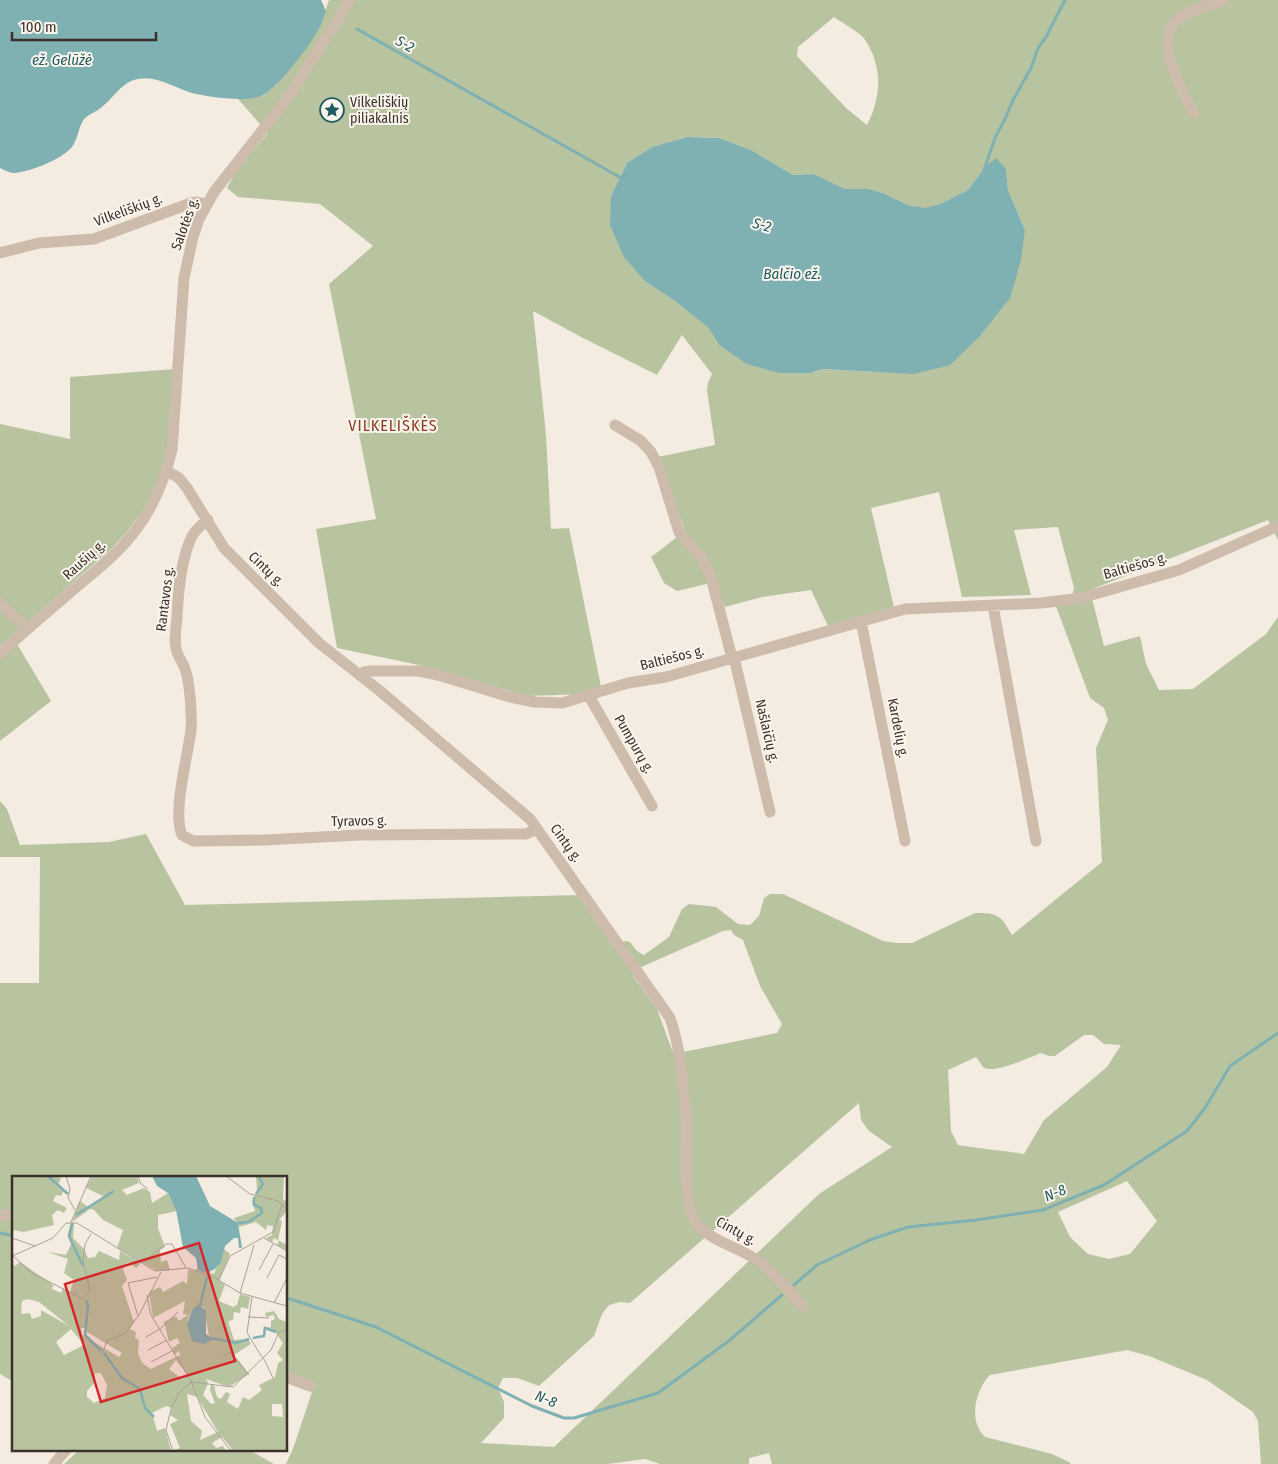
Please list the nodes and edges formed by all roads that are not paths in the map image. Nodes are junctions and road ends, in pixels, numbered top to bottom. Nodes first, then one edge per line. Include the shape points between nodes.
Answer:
1 (350, 0) edge
2 (1224, 0) edge
3 (1194, 113) dead end
4 (206, 204) junction
5 (0, 253) edge
6 (615, 425) dead end
7 (167, 471) junction
8 (208, 520) junction
9 (1278, 526) edge
10 (0, 603) edge
11 (993, 606) junction
12 (861, 620) junction
13 (27, 629) junction
14 (0, 654) edge
15 (733, 657) junction
16 (361, 676) junction
17 (589, 696) junction
18 (652, 806) dead end
19 (770, 812) dead end
20 (537, 828) junction
21 (182, 835) joint
22 (905, 841) dead end
23 (1036, 842) dead end
24 (802, 1306) dead end
25 (288, 1378) edge
26 (310, 1386) dead end
27 (64, 1452) edge
28 (54, 1464) edge

1 - 4 street, Salotės g. via 290,95
2 - 3 street via 1181,16 1170,27 1167,45 1176,76
4 - 5 street, Vilkeliškių g. via 191,203 94,239 39,243
4 - 7 street, Salotės g. via 192,237 184,278 174,433
6 - 15 street, Našlaičių g. via 641,441 660,467 679,532 700,557 711,577
7 - 8 street, Cintų g. via 179,478
7 - 13 street, Raušių g. via 150,509 121,547
8 - 16 street, Cintų g. via 235,560 319,643
8 - 21 street, Rantavos g. via 201,524 189,542 179,585 175,642 188,679 191,729 178,826
9 - 11 street, Baltiešos g. via 1179,570 1081,598
10 - 13 street
11 - 12 street, Baltiešos g. via 905,609
11 - 23 street
12 - 15 street, Baltiešos g.
12 - 22 street, Kardelių g.
13 - 14 street, Raušių g.
15 - 17 street, Baltiešos g.
15 - 19 street, Našlaičių g.
16 - 17 street, Baltiešos g. via 370,671 419,671 510,698 535,702 562,703
16 - 20 street, Cintų g. via 524,813
17 - 18 street, Pumpurų g.
20 - 21 street, Tyravos g. via 526,834 359,835 265,840 193,841
20 - 24 street, Cintų g. via 670,1018 680,1056 686,1118 688,1198 692,1216 701,1228 765,1266
25 - 26 street
27 - 28 street

